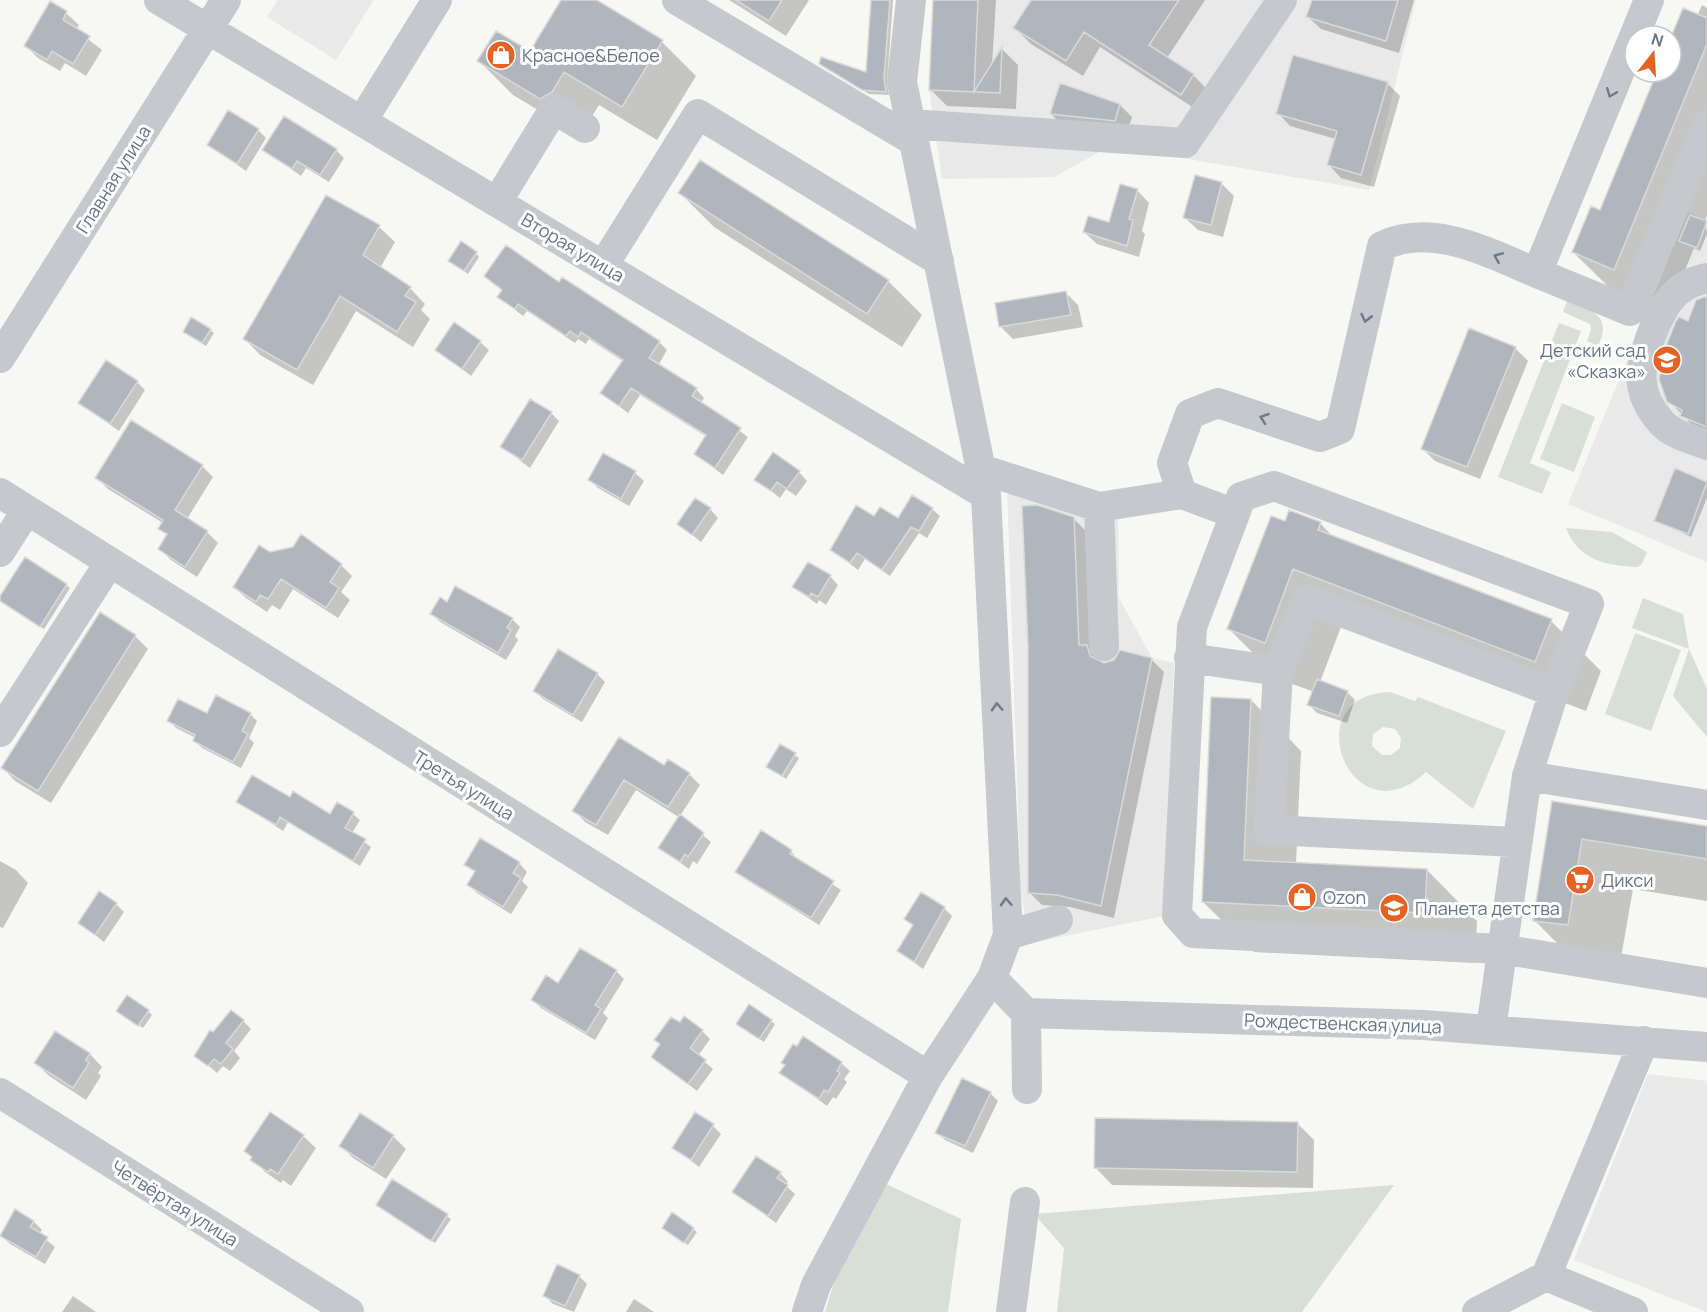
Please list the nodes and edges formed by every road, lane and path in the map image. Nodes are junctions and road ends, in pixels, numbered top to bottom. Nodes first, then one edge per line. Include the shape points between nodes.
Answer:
1 (159, 0) edge
2 (226, 0) edge
3 (437, 0) edge
4 (677, 0) edge
5 (911, 0) edge
6 (1282, 0) edge
7 (1649, 0) edge
8 (207, 29) junction
9 (362, 121) junction
10 (1707, 126) edge
11 (585, 128) dead end
12 (912, 132) junction
13 (497, 202) junction
14 (939, 261) junction
15 (603, 266) junction
16 (1537, 273) junction
17 (1707, 278) edge
18 (1648, 304) junction
19 (0, 358) edge
20 (1707, 445) edge
21 (984, 482) junction
22 (0, 493) edge
23 (1182, 494) junction
24 (1099, 507) junction
25 (27, 510) junction
26 (1235, 514) junction
27 (0, 552) edge
28 (110, 562) junction
29 (1104, 646) dead end
30 (1189, 658) junction
31 (1278, 671) junction
32 (1554, 692) junction
33 (0, 732) edge
34 (1527, 776) junction
35 (1707, 805) edge
36 (1516, 842) junction
37 (1058, 920) dead end
38 (1008, 935) junction
39 (1500, 949) junction
40 (992, 978) junction
41 (1707, 982) edge
42 (1026, 1013) junction
43 (1491, 1029) junction
44 (1644, 1041) junction
45 (1707, 1047) edge
46 (928, 1076) junction
47 (1027, 1089) dead end
48 (0, 1093) edge
49 (1025, 1202) dead end
50 (1546, 1276) junction
51 (349, 1312) edge
52 (807, 1312) edge
53 (1011, 1312) edge
54 (1477, 1312) edge
55 (1633, 1312) edge

1 - 8 street, Вторая улица
2 - 8 street, Главная улица
3 - 9 street
4 - 12 street
5 - 12 street via 902,82
6 - 12 street via 1185,143
7 -> 16 street
8 - 9 street, Вторая улица
8 - 19 street, Главная улица
9 - 13 street, Вторая улица
10 - 18 street
11 - 13 street via 554,109
12 - 14 street
13 - 15 street, Вторая улица
14 - 15 street via 698,114
14 - 21 street
15 - 21 street, Вторая улица
16 - 18 street via 1630,311
16 -> 23 street via 1457,240 1400,238 1382,246 1341,429 1320,437 1218,403 1190,414 1172,463
17 - 18 street
18 - 20 street via 1640,374 1645,397 1670,430
21 - 24 street, Вторая улица
38 -> 21 street
22 - 25 street, Третья улица
23 - 24 street
23 - 26 street
24 - 29 street
25 - 27 street
25 - 28 street, Третья улица
26 - 30 street via 1191,627
26 - 32 street via 1241,497 1274,486 1588,604
28 - 33 street
28 - 46 street, Третья улица
30 - 31 street
30 - 39 street via 1177,915 1193,933
31 - 32 street via 1307,599
31 - 36 street via 1269,830
32 - 34 street
34 - 35 street
34 - 36 street
36 - 39 street
37 - 38 street
38 - 40 street
39 - 41 street
39 - 43 street
40 - 42 street
40 - 46 street
42 - 43 street, Рождественская улица
42 - 47 street
43 - 44 street, Рождественская улица
44 - 45 street, Рождественская улица
44 - 50 street
46 - 52 street via 816,1285
48 - 51 street, Четвёртая улица
49 - 53 street
50 - 54 street
50 - 55 street

